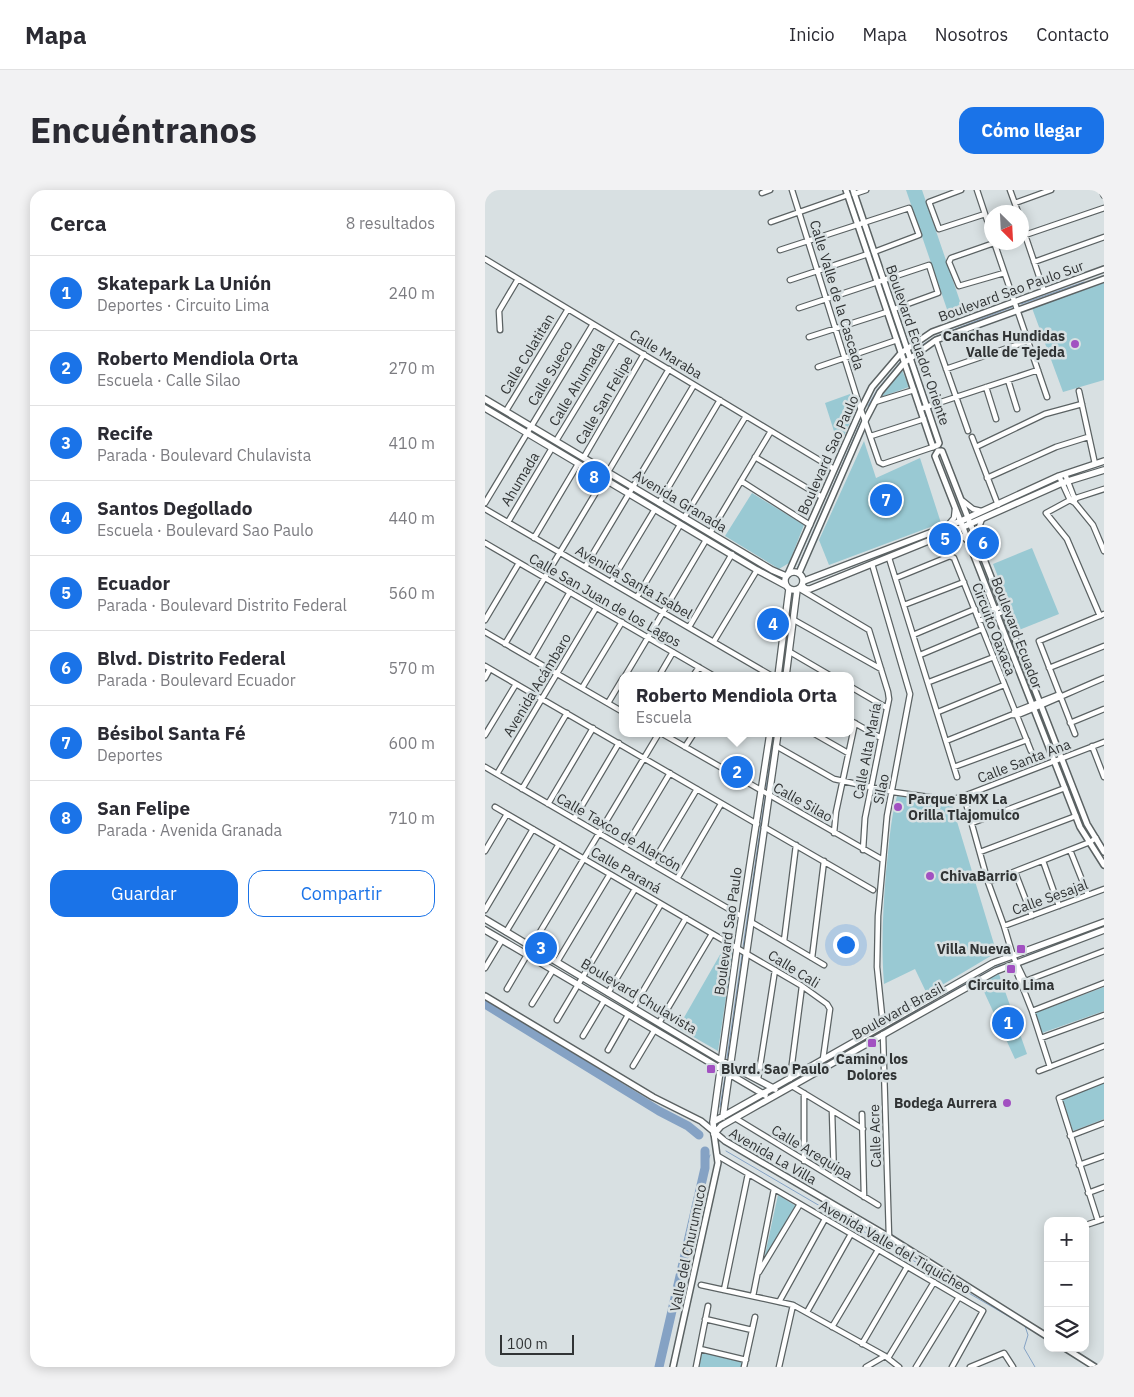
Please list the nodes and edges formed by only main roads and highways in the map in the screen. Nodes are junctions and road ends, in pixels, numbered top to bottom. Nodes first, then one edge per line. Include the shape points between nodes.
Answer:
1 (485, 399) edge
2 (485, 408) edge
3 (1104, 461) edge
4 (1104, 470) edge
5 (962, 524) junction
6 (946, 530) junction
7 (787, 575) junction
8 (801, 586) junction
9 (787, 587) junction
10 (778, 672) edge
11 (787, 672) edge
12 (769, 737) edge
13 (777, 737) edge
14 (485, 920) edge
15 (1104, 922) edge
16 (485, 930) edge
17 (1104, 930) edge
18 (863, 1036) junction
19 (867, 1043) junction
20 (722, 1061) junction
21 (731, 1064) junction
22 (721, 1070) junction
23 (729, 1074) junction
24 (774, 1088) junction
25 (781, 1092) junction
26 (763, 1094) junction
27 (771, 1098) junction
28 (723, 1116) junction
29 (713, 1122) junction
30 (721, 1126) junction
31 (714, 1134) joint

1 - 7 main road, Avenida Granada via 772,570
2 - 9 main road, Avenida Granada
3 - 5 main road via 1062,475 968,518
4 - 5 main road via 1065,482 971,524
5 - 6 main road
6 - 8 main road
6 - 8 main road via 889,558 811,589
7 - 8 main road via 799,573
7 - 9 main road
8 - 9 main road
8 - 11 main road
9 - 10 main road
12 - 20 main road, Boulevard Sao Paulo
13 - 21 main road, Boulevard Sao Paulo
14 - 20 main road, Boulevard Chulavista
15 - 18 main road, Boulevard Brasil via 993,963
16 - 22 main road, Boulevard Chulavista
17 - 19 main road, Boulevard Brasil via 996,971
18 - 19 main road
18 - 24 main road, Boulevard Brasil
19 - 25 main road, Boulevard Brasil
20 - 21 main road, Boulevard Chulavista
20 - 22 main road, Boulevard Sao Paulo
21 - 23 main road, Boulevard Sao Paulo
21 - 24 main road, Boulevard Chulavista
22 - 23 main road, Boulevard Chulavista
22 - 29 main road, Boulevard Sao Paulo
23 - 26 main road, Boulevard Chulavista
23 - 28 main road, Boulevard Sao Paulo
24 - 25 main road, Boulevard Chulavista
24 - 26 main road, Boulevard Brasil
25 - 27 main road, Boulevard Brasil
26 - 27 main road, Boulevard Chulavista
26 - 28 main road, Boulevard Brasil
27 - 30 main road, Boulevard Brasil
28 - 29 main road, Boulevard Brasil
28 - 30 main road, Boulevard Sao Paulo
29 - 31 main road, Boulevard Sao Paulo
30 - 31 main road, Boulevard Brasil

